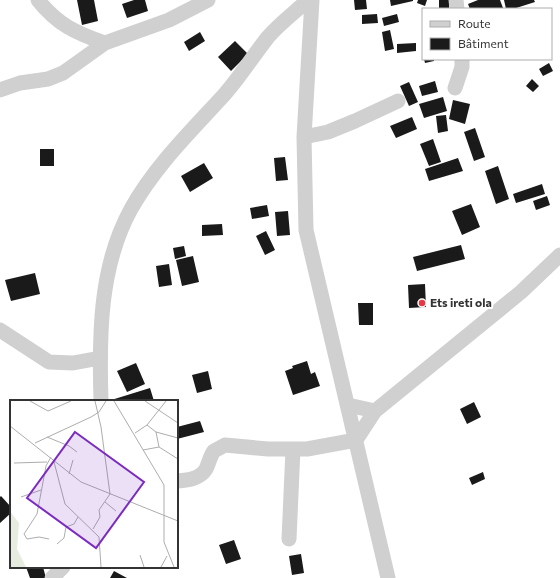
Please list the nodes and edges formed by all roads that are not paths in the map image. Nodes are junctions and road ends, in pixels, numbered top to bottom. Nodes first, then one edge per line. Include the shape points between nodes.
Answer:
1 (38, 0) edge
2 (208, 0) edge
3 (308, 0) edge
4 (312, 0) edge
5 (105, 43) junction
6 (462, 60) edge
7 (455, 88) dead end
8 (0, 90) edge
9 (398, 101) dead end
10 (304, 137) junction
11 (560, 255) edge
12 (0, 330) edge
13 (100, 358) junction
14 (102, 400) edge
15 (348, 405) junction
16 (376, 411) junction
17 (356, 440) junction
18 (293, 449) junction
19 (178, 481) edge
20 (289, 539) dead end
21 (62, 568) edge
22 (52, 578) edge
23 (388, 578) edge

1 - 5 street via 60,22 79,34
2 - 5 street via 169,20
3 - 13 street via 269,36 231,86 168,156 131,210 121,230 107,277 100,325
4 - 10 street
5 - 8 street via 63,74
6 - 7 street
9 - 10 street via 355,122
10 - 15 street via 306,230
11 - 16 street via 520,292
12 - 13 street via 49,362 73,363
13 - 14 street
15 - 16 street
15 - 17 street
16 - 17 street
17 - 18 street
17 - 23 street
18 - 19 street via 225,445 214,451 200,476
18 - 20 street
21 - 22 street

